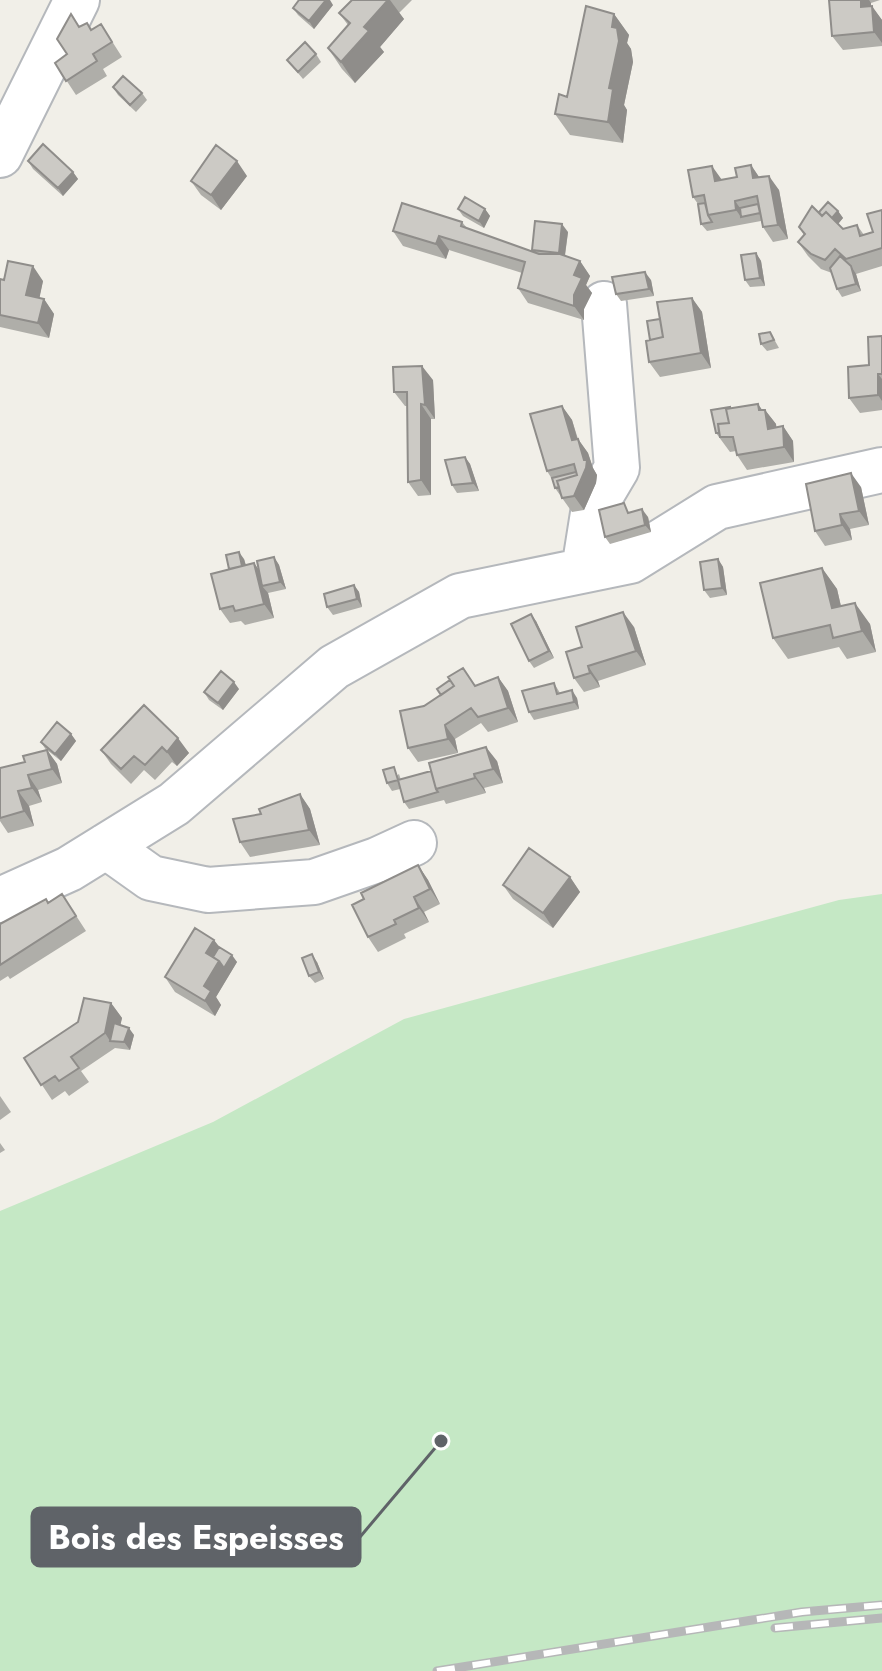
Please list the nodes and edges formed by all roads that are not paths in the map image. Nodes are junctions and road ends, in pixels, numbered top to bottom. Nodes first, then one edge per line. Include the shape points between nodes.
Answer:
1 (77, 0) edge
2 (0, 155) edge
3 (604, 304) dead end
4 (882, 470) edge
5 (584, 570) junction
6 (414, 843) dead end
7 (106, 846) junction
8 (0, 900) edge

1 - 2 street
3 - 5 street via 617,468 594,507
4 - 5 street via 717,507 630,561
5 - 7 street via 460,596 334,667 174,804
6 - 7 street via 314,882 208,890 151,878
7 - 8 street

